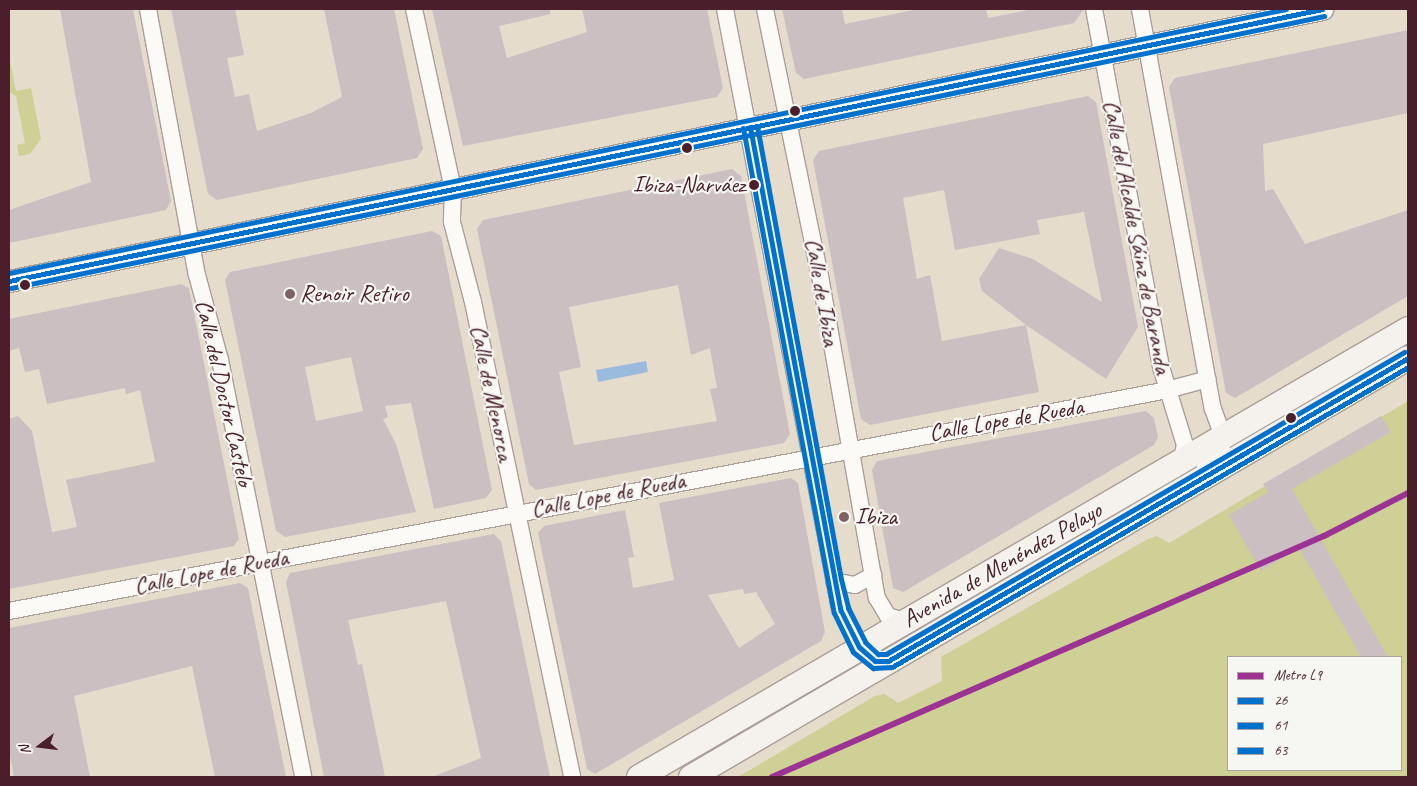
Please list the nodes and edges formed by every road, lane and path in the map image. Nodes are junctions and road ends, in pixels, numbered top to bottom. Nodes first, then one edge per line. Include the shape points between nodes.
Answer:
1 (148, 9) edge
2 (414, 9) edge
3 (725, 9) edge
4 (765, 9) edge
5 (1094, 9) edge
6 (1140, 9) edge
7 (1322, 9) edge
8 (1147, 46) junction
9 (1103, 55) junction
10 (789, 120) junction
11 (750, 127) junction
12 (452, 189) junction
13 (192, 243) junction
14 (9, 281) edge
15 (1408, 328) edge
16 (1408, 358) edge
17 (1208, 379) junction
18 (1167, 390) junction
19 (1223, 436) junction
20 (849, 448) junction
21 (810, 456) junction
22 (1181, 462) junction
23 (518, 512) junction
24 (1133, 520) junction
25 (259, 562) junction
26 (874, 576) junction
27 (834, 581) junction
28 (9, 611) edge
29 (903, 621) junction
30 (859, 647) junction
31 (888, 661) junction
32 (303, 777) edge
33 (572, 777) edge
34 (639, 777) edge
35 (691, 777) edge

1 - 13 street, Calle del Doctor Castelo
2 - 12 street, Calle de Menorca
3 - 11 street, Calle de Ibiza
4 - 10 street, Calle de Ibiza
5 - 9 street, Calle del Alcalde Sáinz de Baranda
6 - 8 street, Calle del Alcalde Sáinz de Baranda
7 - 8 street
8 - 9 street
8 - 17 street, Calle del Alcalde Sáinz de Baranda
9 - 10 street
9 - 18 street, Calle del Alcalde Sáinz de Baranda
10 - 11 street
10 - 20 street, Calle de Ibiza
11 - 12 street
11 - 21 street, Calle de Ibiza
12 - 13 street
12 - 23 street, Calle de Menorca via 452,222
13 - 14 street
13 - 25 street, Calle del Doctor Castelo
15 - 19 main road, Avenida de Menéndez Pelayo
16 - 24 main road, Avenida de Menéndez Pelayo
17 - 18 street, Calle Lope de Rueda
17 - 19 street, Calle del Alcalde Sáinz de Baranda
18 - 20 street, Calle Lope de Rueda
18 - 22 street, Calle del Alcalde Sáinz de Baranda via 1185,440
19 - 22 main road, Avenida de Menéndez Pelayo
19 - 24 street, Avenida de Menéndez Pelayo via 1221,453 1214,463 1150,500
20 - 21 street, Calle Lope de Rueda
20 - 26 street, Calle de Ibiza
21 - 23 street, Calle Lope de Rueda
21 - 27 street, Calle de Ibiza
22 - 29 main road, Avenida de Menéndez Pelayo
23 - 25 street, Calle Lope de Rueda
23 - 33 street, Calle de Menorca
24 - 31 main road, Avenida de Menéndez Pelayo
25 - 28 street, Calle Lope de Rueda
25 - 32 street, Calle del Doctor Castelo
26 - 27 street via 855,585
26 - 29 street, Calle de Ibiza via 881,607 893,619
27 - 30 street, Calle de Ibiza via 841,611
29 - 30 main road, Avenida de Menéndez Pelayo
30 - 31 street via 868,658
30 - 34 main road, Avenida de Menéndez Pelayo
31 - 35 main road, Avenida de Menéndez Pelayo

